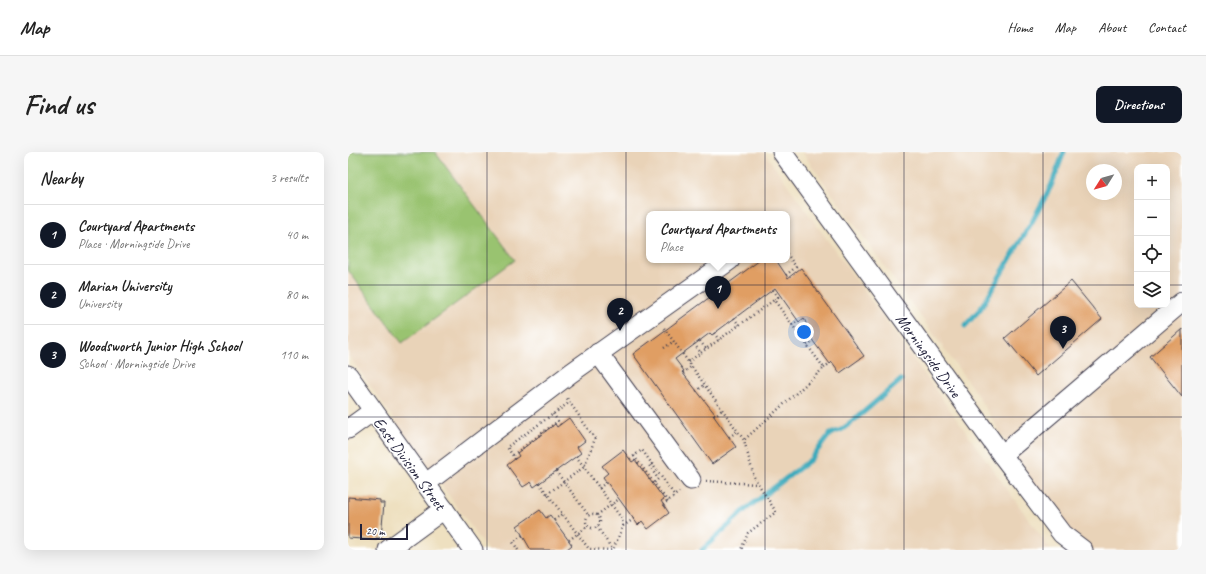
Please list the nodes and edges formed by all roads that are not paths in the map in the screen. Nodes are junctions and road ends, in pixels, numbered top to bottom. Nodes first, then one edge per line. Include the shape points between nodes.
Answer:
1 (782, 152) edge
2 (726, 263) edge
3 (1182, 302) edge
4 (598, 353) junction
5 (348, 375) edge
6 (373, 411) junction
7 (348, 429) edge
8 (1002, 455) junction
9 (691, 480) road end
10 (425, 484) junction
11 (444, 509) junction
12 (388, 550) edge
13 (473, 550) edge
14 (1083, 550) edge

1 - 8 street, Morningside Drive
2 - 4 street
3 - 8 street
4 - 9 street
4 - 10 street
5 - 6 street, East Division Street
6 - 7 street
6 - 10 street, East Division Street
8 - 14 street, Morningside Drive via 1062,534
10 - 11 street, East Division Street
11 - 12 street
11 - 13 street, East Division Street

